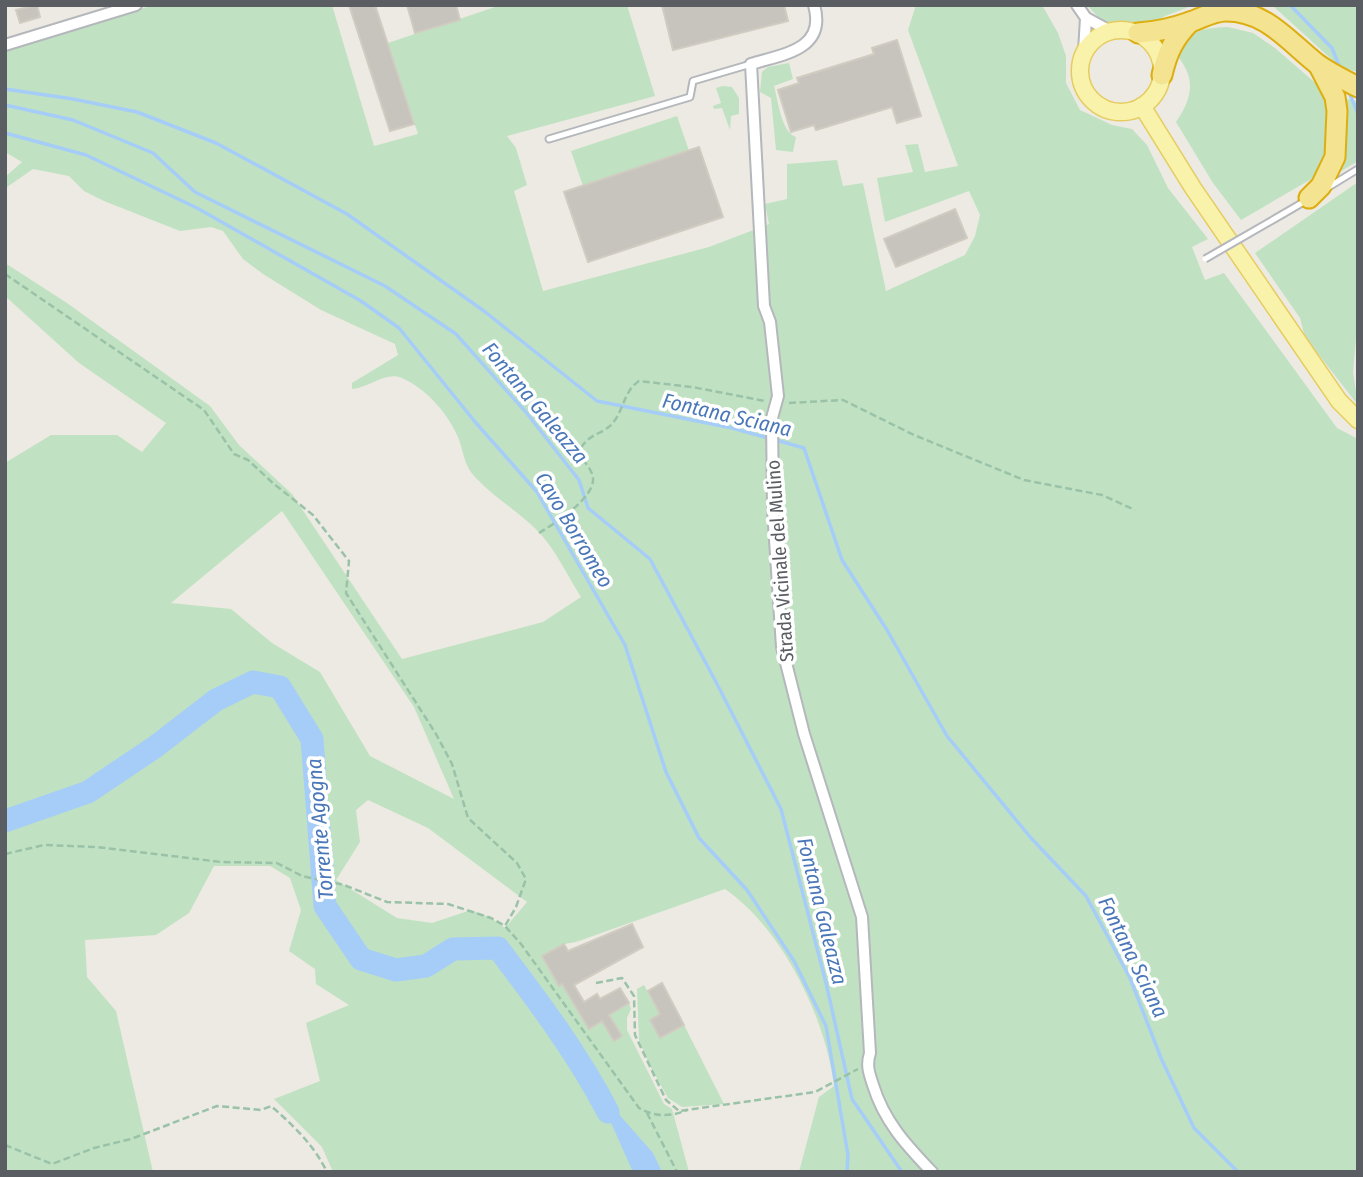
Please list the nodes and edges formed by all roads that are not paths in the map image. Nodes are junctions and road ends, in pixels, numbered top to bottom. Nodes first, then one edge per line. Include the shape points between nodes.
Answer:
1 (136, 5) edge
2 (814, 5) edge
3 (1077, 5) edge
4 (1086, 19) junction
5 (1191, 22) junction
6 (1110, 31) junction
7 (1138, 33) junction
8 (5, 45) edge
9 (1084, 51) junction
10 (751, 64) junction
11 (1319, 65) junction
12 (1162, 75) junction
13 (1351, 84) edge
14 (1142, 106) junction
15 (549, 139) dead end
16 (1358, 169) edge
17 (1309, 198) junction
18 (1205, 259) dead end
19 (1358, 420) edge
20 (932, 1172) edge

1 - 8 street
2 - 10 street via 817,15 812,39 802,48
3 - 4 street
4 - 6 street
4 - 9 street
5 - 7 highway
5 - 11 highway via 1225,11 1266,20
5 - 12 highway via 1178,34
6 - 7 main road
6 - 9 main road
7 - 12 main road via 1156,50
9 - 14 main road via 1080,78 1092,101 1117,112
10 - 15 lane via 693,80 690,97
10 - 20 street, Strada Vicinale del Mulino via 764,306 778,396 772,439 773,509 782,647 803,734 862,917 870,1053 866,1063 887,1120
11 - 13 highway
11 - 17 highway via 1335,97 1335,157 1321,186
12 - 14 main road via 1152,98
14 - 19 main road via 1331,390
16 - 17 lane
17 - 18 lane, bridge

